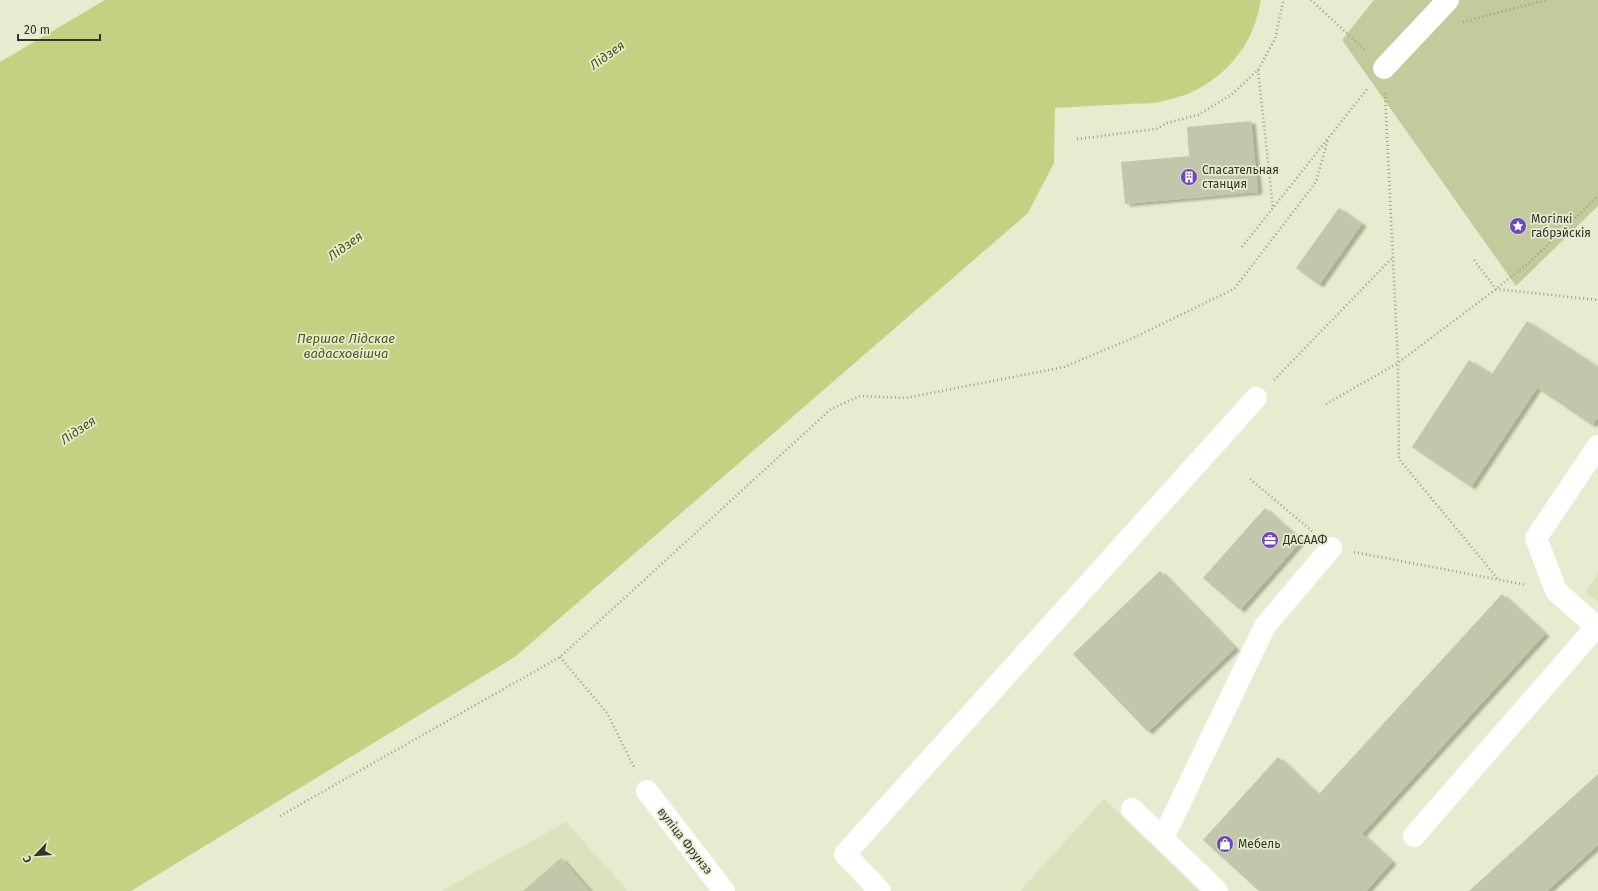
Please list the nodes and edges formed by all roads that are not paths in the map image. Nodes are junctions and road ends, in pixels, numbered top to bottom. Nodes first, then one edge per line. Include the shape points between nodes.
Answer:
1 (1448, 0) edge
2 (1384, 68) road end
3 (1256, 398) road end
4 (1598, 446) edge
5 (1331, 548) road end
6 (1597, 628) edge
7 (647, 791) road end
8 (1132, 809) dead end
9 (1414, 836) dead end
10 (1163, 838) junction
11 (724, 891) edge
12 (880, 891) edge
13 (1217, 891) edge

1 - 2 street
3 - 12 street via 845,854
4 - 6 street via 1536,538 1556,591
5 - 10 street via 1265,626
6 - 9 street
7 - 11 street, вуліца Фрунзэ
8 - 10 street
10 - 13 street

